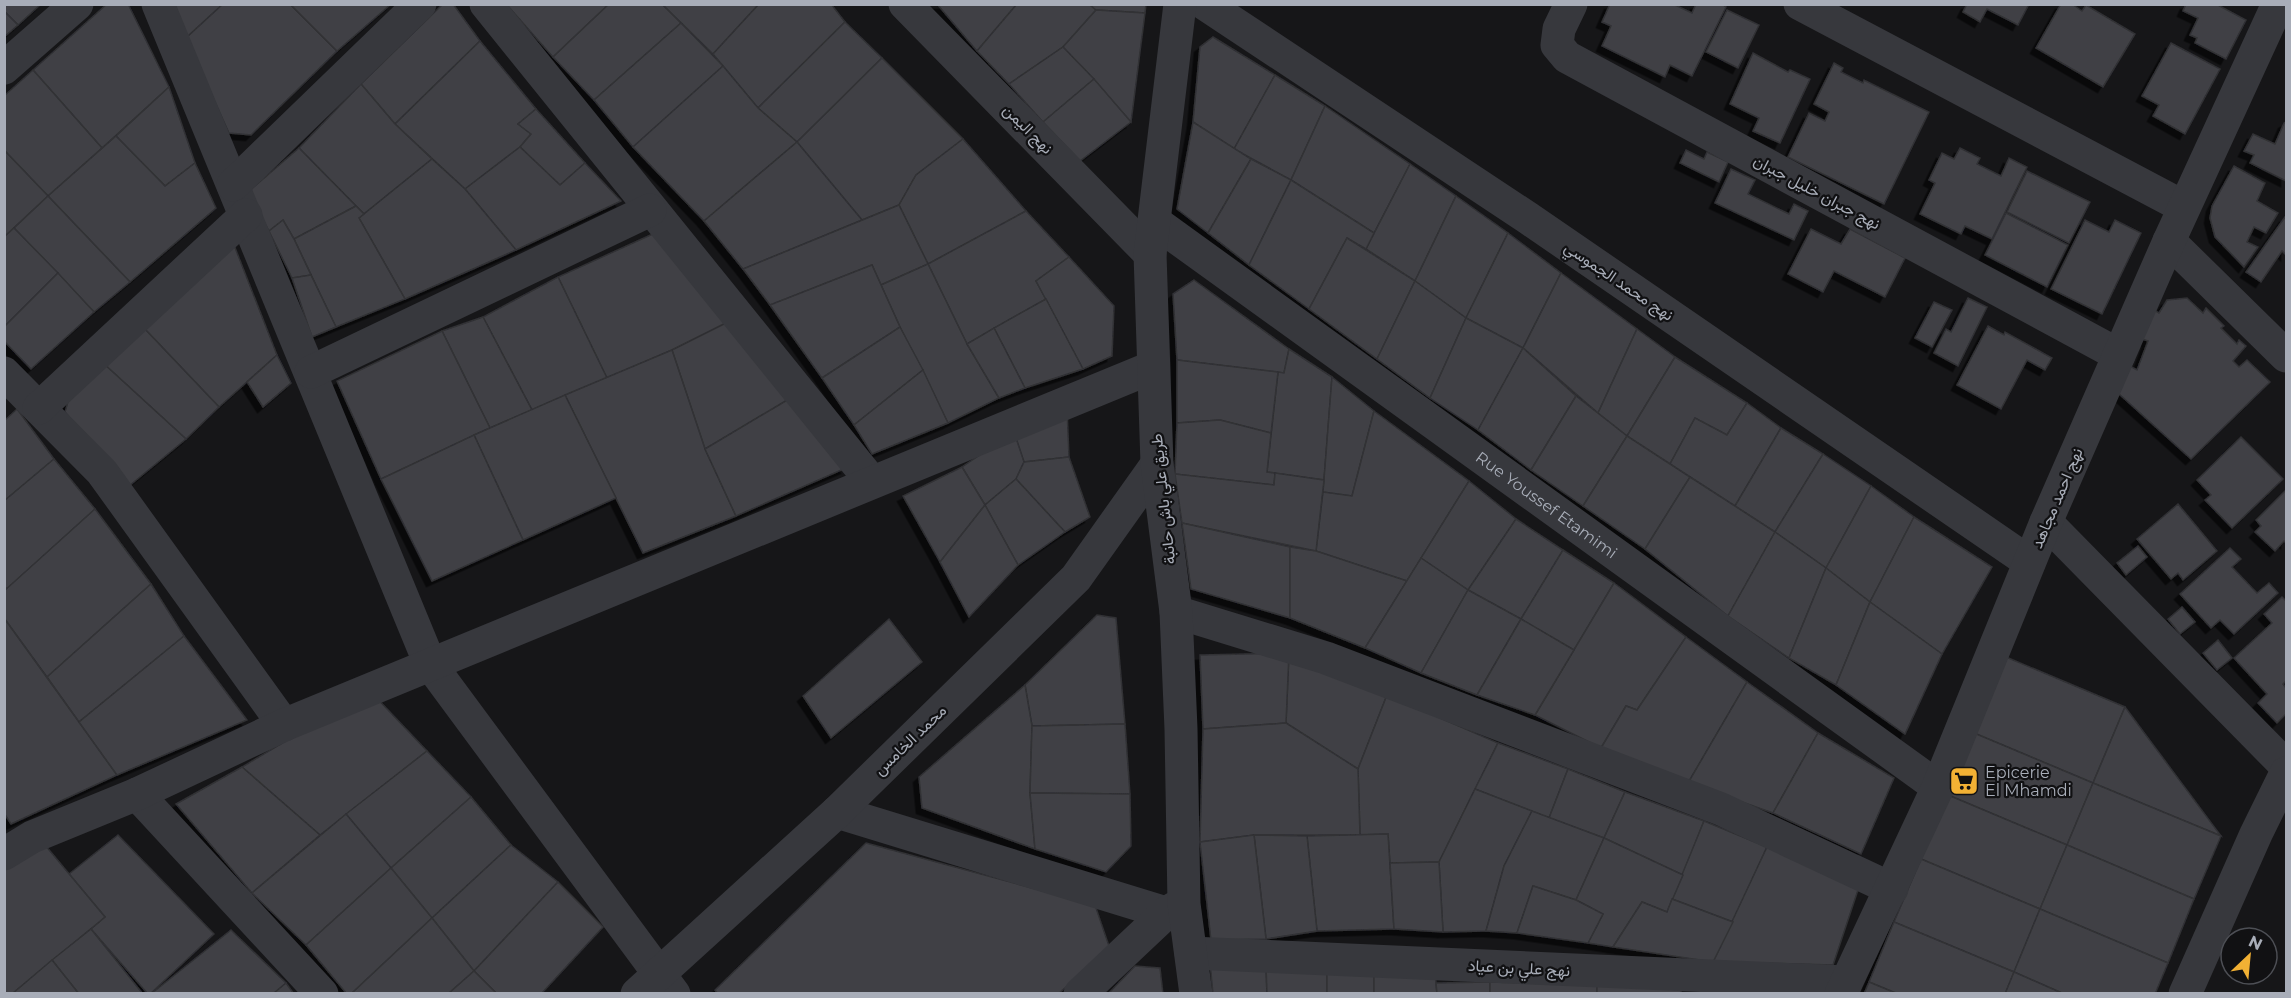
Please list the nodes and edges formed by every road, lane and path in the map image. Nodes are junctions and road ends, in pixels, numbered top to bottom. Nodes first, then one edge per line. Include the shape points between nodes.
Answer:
1 (77, 4) edge
2 (158, 4) edge
3 (420, 4) edge
4 (486, 4) edge
5 (905, 4) edge
6 (1180, 4) edge
7 (1205, 4) edge
8 (1572, 4) edge
9 (1800, 4) edge
10 (2278, 4) edge
11 (4, 68) edge
12 (233, 185) junction
13 (2184, 207) junction
14 (650, 210) junction
15 (246, 215) junction
16 (1155, 222) junction
17 (2169, 241) junction
18 (1150, 254) junction
19 (2118, 355) junction
20 (2286, 356) edge
21 (1153, 367) junction
22 (310, 372) junction
23 (4, 373) edge
24 (39, 408) junction
25 (1157, 464) junction
26 (872, 482) junction
27 (2046, 522) junction
28 (2029, 562) junction
29 (1176, 612) junction
30 (430, 664) junction
31 (284, 725) junction
32 (2286, 766) edge
33 (2286, 773) edge
34 (1938, 787) junction
35 (137, 794) junction
36 (837, 812) junction
37 (4, 854) edge
38 (1892, 889) junction
39 (1175, 908) junction
40 (1191, 953) junction
41 (657, 987) edge
42 (1844, 988) edge
43 (322, 993) edge
44 (1080, 993) edge
45 (1197, 993) edge
46 (2185, 993) edge

1 - 11 street
2 - 12 street
3 - 12 street
4 - 14 street
5 - 18 street, نهج اليمن
6 - 16 street, طريق علي باش حانبة
7 - 28 street, نهج محمد الجموسي via 1528,218
8 - 19 street, نهج جبران خليل جبران via 1559,29 1557,45 1567,57
9 - 13 street
10 - 13 street, نهج احمد مجاهد
12 - 15 street
13 - 17 street, نهج احمد مجاهد
14 - 22 street
14 - 26 street
15 - 22 street
15 - 24 street
16 - 18 street, طريق علي باش حانبة
16 - 34 street, Rue Youssef Etamimi
17 - 19 street, نهج احمد مجاهد
17 - 20 street
18 - 21 street, طريق علي باش حانبة
19 - 27 street, نهج احمد مجاهد
21 - 25 street, طريق علي باش حانبة
21 - 26 street
22 - 30 street
23 - 24 street
24 - 31 street via 102,472
25 - 29 street, طريق علي باش حانبة
25 - 36 street, محمد الخامس via 1076,578
26 - 30 street
27 - 28 street, نهج احمد مجاهد
27 - 32 street
28 - 34 street, نهج احمد مجاهد
29 - 38 street via 1326,658 1721,809
29 - 39 street, طريق علي باش حانبة via 1181,729
30 - 31 street
30 - 41 street
31 - 35 street
33 - 46 street
34 - 38 street, نهج احمد مجاهد
35 - 37 street via 32,837
35 - 43 street
36 - 39 street
36 - 41 street, محمد الخامس
38 - 42 street, نهج احمد مجاهد
39 - 40 street, طريق علي باش حانبة
39 - 44 street
40 - 42 street, نهج علي بن عياد
40 - 45 street, طريق علي باش حانبة

